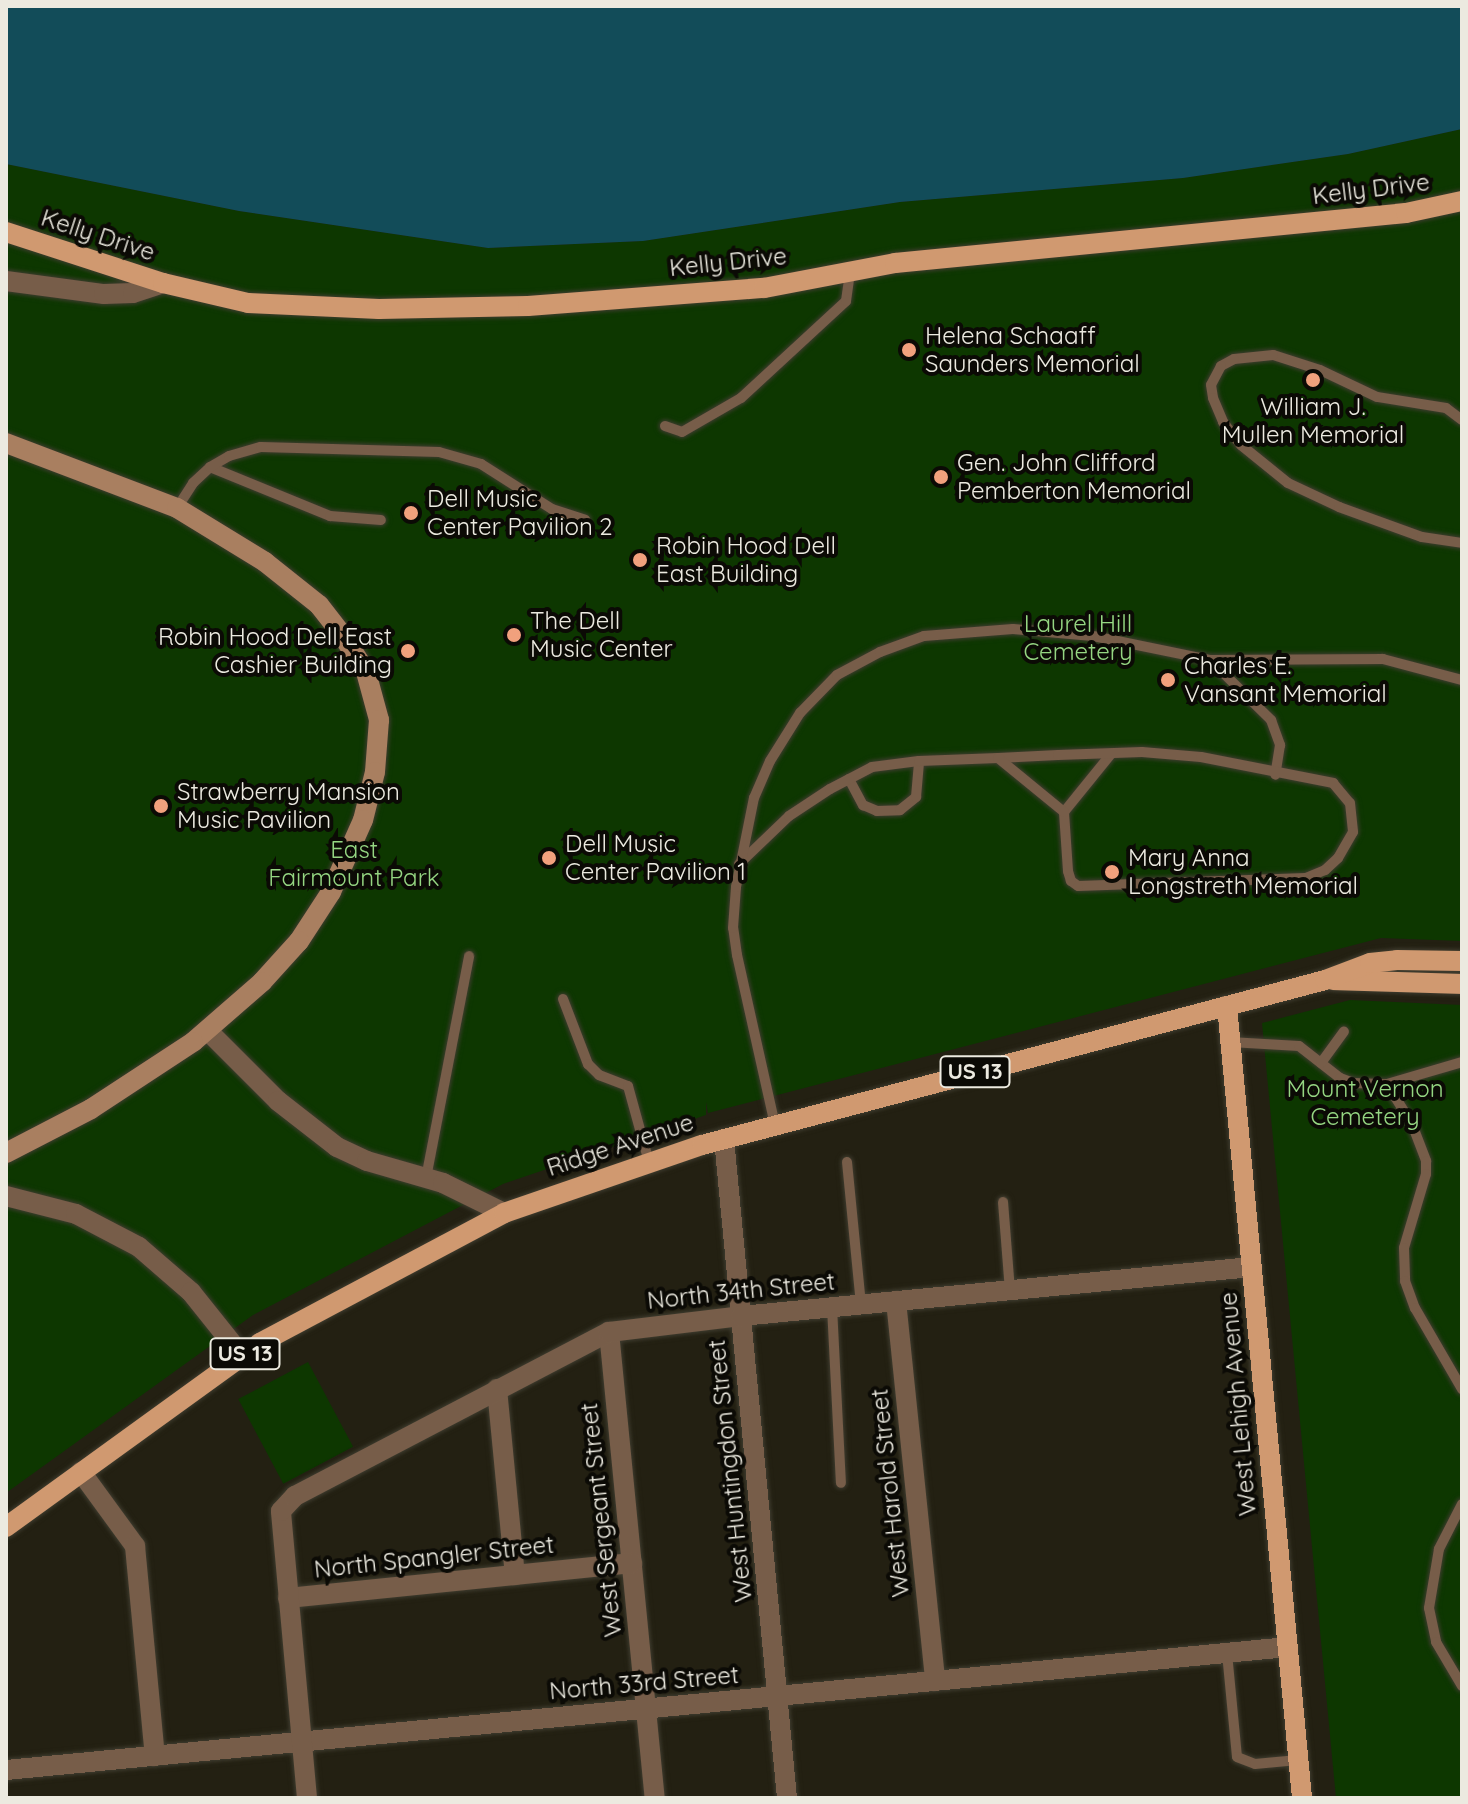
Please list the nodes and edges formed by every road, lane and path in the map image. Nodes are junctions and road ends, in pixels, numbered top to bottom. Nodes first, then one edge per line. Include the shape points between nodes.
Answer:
1 (1462, 201) edge
2 (6, 232) edge
3 (850, 271) junction
4 (6, 281) edge
5 (163, 283) junction
6 (1462, 420) edge
7 (665, 426) dead end
8 (6, 443) edge
9 (210, 467) junction
10 (177, 508) junction
11 (381, 520) dead end
12 (585, 520) dead end
13 (1462, 543) edge
14 (1210, 660) junction
15 (1462, 680) edge
16 (1111, 754) junction
17 (998, 758) junction
18 (919, 761) junction
19 (1275, 775) junction
20 (849, 779) junction
21 (1064, 812) junction
22 (739, 864) junction
23 (469, 956) dead end
24 (1462, 961) edge
25 (1325, 980) junction
26 (1462, 984) edge
27 (563, 999) dead end
28 (1227, 1006) junction
29 (208, 1031) junction
30 (1344, 1031) dead end
31 (1230, 1042) junction
32 (1462, 1062) edge
33 (1321, 1063) junction
34 (1387, 1084) junction
35 (775, 1125) junction
36 (724, 1139) junction
37 (6, 1153) edge
38 (649, 1162) junction
39 (847, 1162) dead end
40 (426, 1178) junction
41 (6, 1196) edge
42 (1003, 1202) dead end
43 (504, 1213) junction
44 (1252, 1267) junction
45 (1010, 1290) junction
46 (896, 1301) junction
47 (861, 1304) junction
48 (832, 1307) junction
49 (741, 1316) junction
50 (609, 1332) junction
51 (242, 1356) junction
52 (497, 1389) junction
53 (1462, 1389) edge
54 (81, 1472) junction
55 (841, 1483) dead end
56 (1462, 1504) edge
57 (6, 1527) edge
58 (632, 1563) junction
59 (515, 1575) junction
60 (288, 1598) junction
61 (1287, 1647) junction
62 (1227, 1653) junction
63 (935, 1681) junction
64 (1462, 1686) edge
65 (777, 1696) junction
66 (646, 1708) junction
67 (302, 1742) junction
68 (155, 1756) junction
69 (1298, 1760) junction
70 (6, 1770) edge
71 (307, 1798) edge
72 (655, 1798) edge
73 (787, 1798) edge
74 (1302, 1798) edge

1 - 3 main road, Kelly Drive via 1406,213
2 - 5 main road, Kelly Drive
3 - 5 main road, Kelly Drive via 764,288 528,306 394,309 248,303
3 - 7 lane via 846,301 741,398 682,432
4 - 5 street via 104,294 133,293
6 - 13 lane via 1446,408 1377,397 1273,355 1234,359 1221,366 1211,385 1223,422 1241,445 1288,483 1422,537
8 - 10 main road
9 - 10 lane
9 - 11 lane via 330,516
9 - 12 lane via 261,447 439,452 481,464 552,509
10 - 29 main road via 232,540 319,605 366,672 379,720 367,808 331,892 284,958
14 - 15 lane via 1368,658 1418,665
14 - 19 lane via 1271,720 1280,745
14 - 22 lane via 1093,636 1013,629 924,636 880,652 837,675 794,722 754,798
16 - 17 lane
16 - 19 lane via 1179,754
16 - 21 lane
17 - 18 lane
17 - 21 lane
18 - 20 lane via 881,764
18 - 20 lane via 916,797 900,810 877,811 863,805
19 - 21 lane via 1333,783 1352,810 1353,832 1347,846 1313,876 1078,886 1068,871
20 - 22 lane via 789,816
22 - 35 lane via 734,940
23 - 40 lane
24 - 25 main road, Ridge Avenue / US 13 via 1381,960
25 - 26 main road, Ridge Avenue / US 13
25 - 28 main road, Ridge Avenue / US 13
27 - 38 lane via 588,1064 599,1075 628,1086
28 - 31 main road, West Lehigh Avenue
28 - 35 main road, Ridge Avenue / US 13
29 - 37 main road via 91,1109
29 - 40 street via 269,1093 337,1147
30 - 33 lane
31 - 33 lane via 1299,1046
31 - 44 main road, West Lehigh Avenue
32 - 34 lane
33 - 34 lane via 1354,1083
34 - 53 lane via 1412,1124 1426,1161 1404,1248 1405,1281
35 - 36 main road, Ridge Avenue / US 13
36 - 38 main road, Ridge Avenue / US 13
36 - 49 street, West Huntingdon Street
38 - 43 main road, Ridge Avenue / US 13
39 - 47 lane
40 - 43 street
41 - 51 street via 76,1214 139,1247 191,1292
42 - 45 lane
43 - 51 main road, Ridge Avenue / US 13
44 - 45 street, North 34th Street
44 - 61 main road, West Lehigh Avenue
45 - 46 street, North 34th Street
46 - 47 street, North 34th Street
46 - 63 street, West Harold Street
47 - 48 street, North 34th Street
48 - 49 street, North 34th Street
48 - 55 lane
49 - 50 street, North 34th Street
49 - 65 street, West Huntingdon Street
50 - 52 street, North 34th Street
50 - 58 street, West Sergeant Street
51 - 54 main road, Ridge Avenue / US 13
52 - 59 street
52 - 60 street, North 34th Street via 295,1496 281,1511
54 - 57 main road, Ridge Avenue / US 13
54 - 68 street via 135,1546
56 - 64 lane via 1439,1549 1429,1608 1436,1642
58 - 59 street, North Spangler Street
58 - 66 street, West Sergeant Street
59 - 60 street, North Spangler Street
60 - 67 street
61 - 62 street, North 33rd Street
61 - 69 main road, West Lehigh Avenue
62 - 63 street, North 33rd Street
62 - 69 lane via 1237,1757 1255,1764
63 - 65 street, North 33rd Street
65 - 66 street, North 33rd Street
65 - 73 street, West Huntingdon Street
66 - 67 street, North 33rd Street
66 - 72 street, West Sergeant Street
67 - 68 street, North 33rd Street
67 - 71 street
68 - 70 street, North 33rd Street
69 - 74 main road, West Lehigh Avenue

